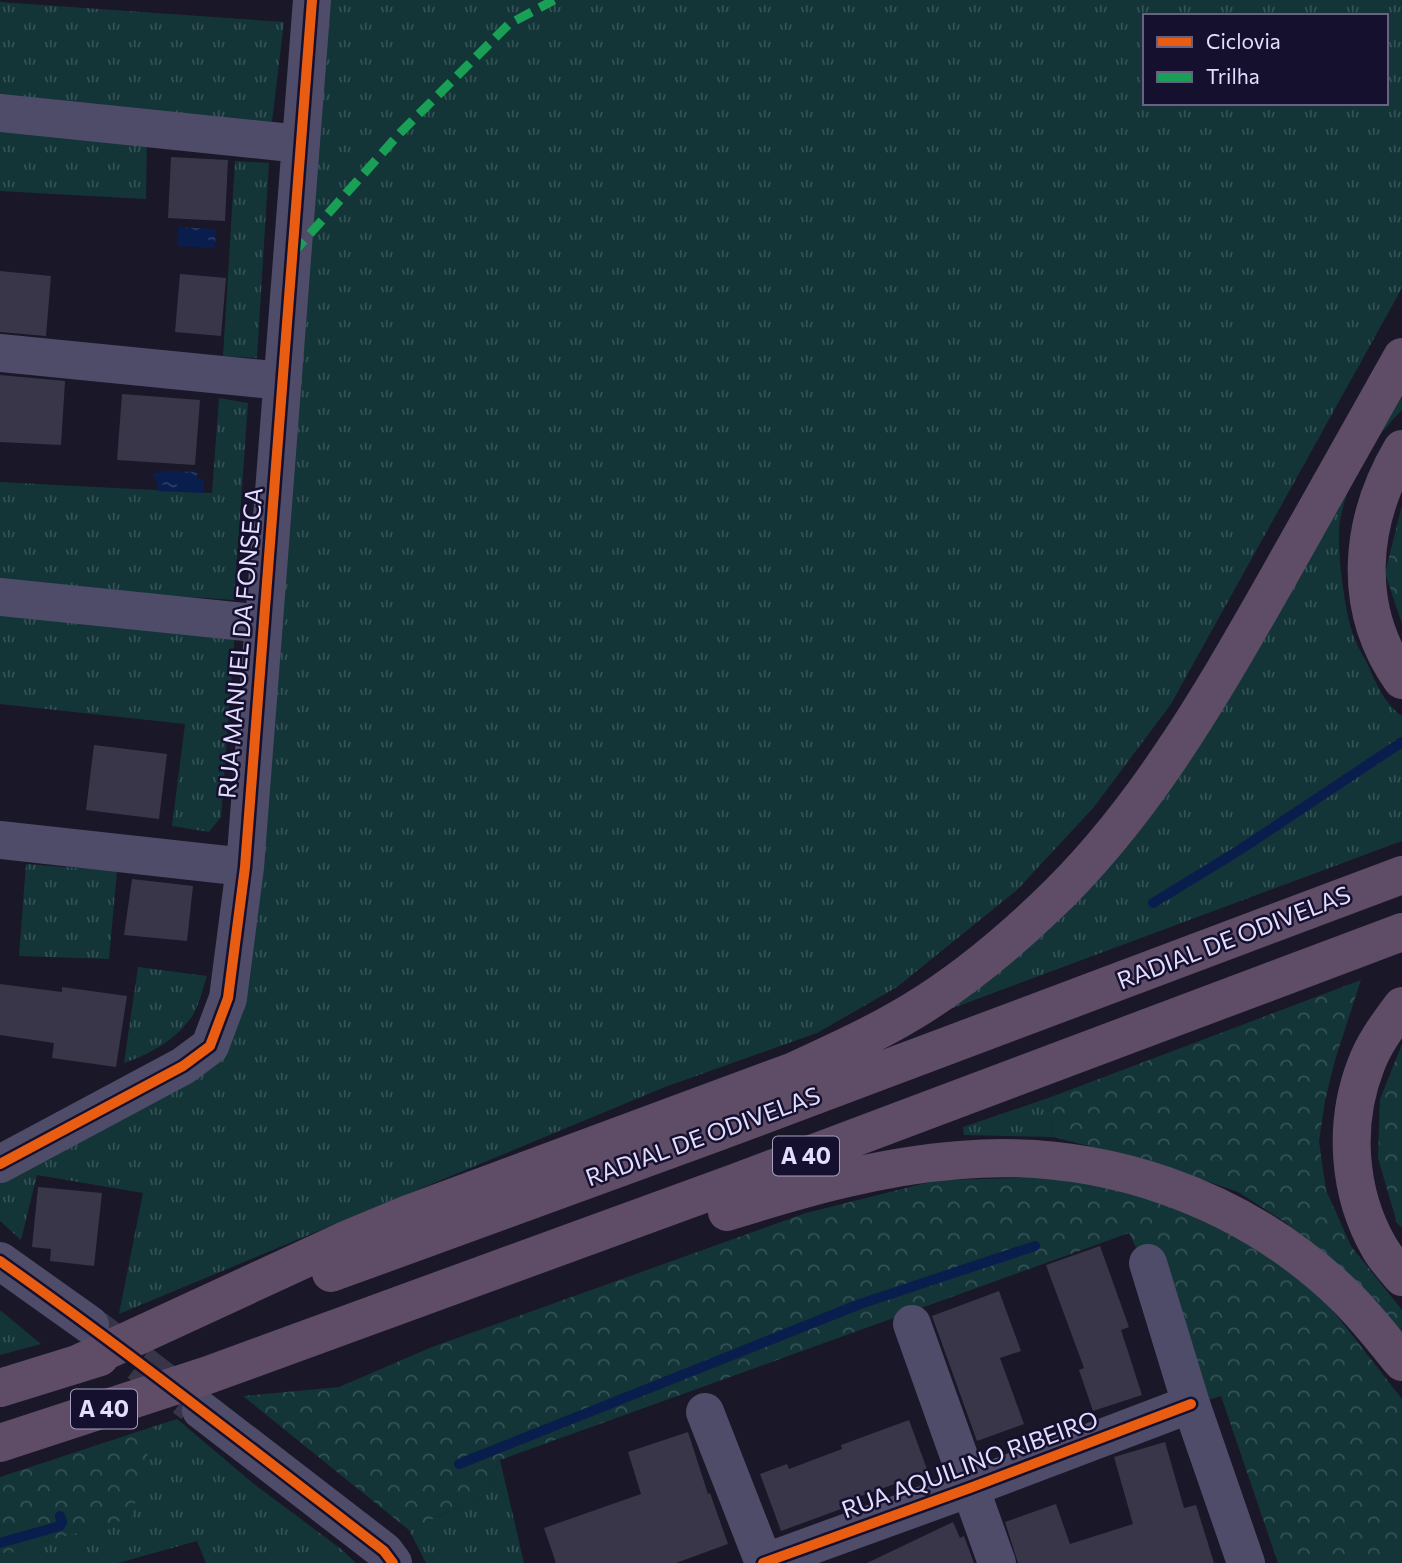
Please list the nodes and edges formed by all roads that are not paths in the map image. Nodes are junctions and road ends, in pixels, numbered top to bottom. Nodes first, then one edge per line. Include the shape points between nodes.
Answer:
1 (312, 0) edge
2 (0, 113) edge
3 (301, 144) junction
4 (0, 353) edge
5 (1402, 357) edge
6 (283, 381) junction
7 (1402, 449) edge
8 (0, 597) edge
9 (264, 624) junction
10 (1402, 680) edge
11 (0, 840) edge
12 (245, 867) junction
13 (1402, 875) edge
14 (1402, 932) edge
15 (1402, 1006) edge
16 (0, 1164) edge
17 (0, 1261) edge
18 (1148, 1263) dead end
19 (1402, 1277) edge
20 (912, 1324) dead end
21 (90, 1325) tunnel mouth
22 (1402, 1362) edge
23 (75, 1365) junction
24 (0, 1388) edge
25 (205, 1392) junction
26 (1191, 1404) junction
27 (705, 1412) dead end
28 (0, 1443) edge
29 (970, 1488) junction
30 (393, 1563) edge
31 (764, 1563) edge
32 (997, 1563) edge
33 (1246, 1563) edge

1 - 3 street, RUA MANUEL DA FONSECA
2 - 3 street
3 - 6 street, RUA MANUEL DA FONSECA
4 - 6 street
5 - 23 highway via 1217,683 1133,810 1043,909 956,981 914,1010 794,1071 408,1214
6 - 9 street, RUA MANUEL DA FONSECA
7 - 10 highway via 1376,501 1365,570 1378,635
8 - 9 street
9 - 12 street, RUA MANUEL DA FONSECA
11 - 12 street
12 - 16 street, RUA MANUEL DA FONSECA via 228,998 210,1046 183,1066
13 - 23 highway, RADIAL DE ODIVELAS / A 40 via 707,1136
14 - 25 highway, A 40 via 734,1183
15 - 19 highway via 1382,1032 1366,1065 1354,1103 1351,1143 1353,1177 1364,1216 1380,1249
17 - 21 street
18 - 26 street
20 - 29 street
22 - 25 highway via 1343,1294 1308,1263 1206,1201 1117,1171 1011,1158 960,1160 839,1179 722,1213
23 - 24 highway, RADIAL DE ODIVELAS / A 40
25 - 28 highway, A 40
25 - 30 street
26 - 29 street, RUA AQUILINO RIBEIRO
26 - 33 street
27 - 31 street
29 - 31 street, RUA AQUILINO RIBEIRO
29 - 32 street

